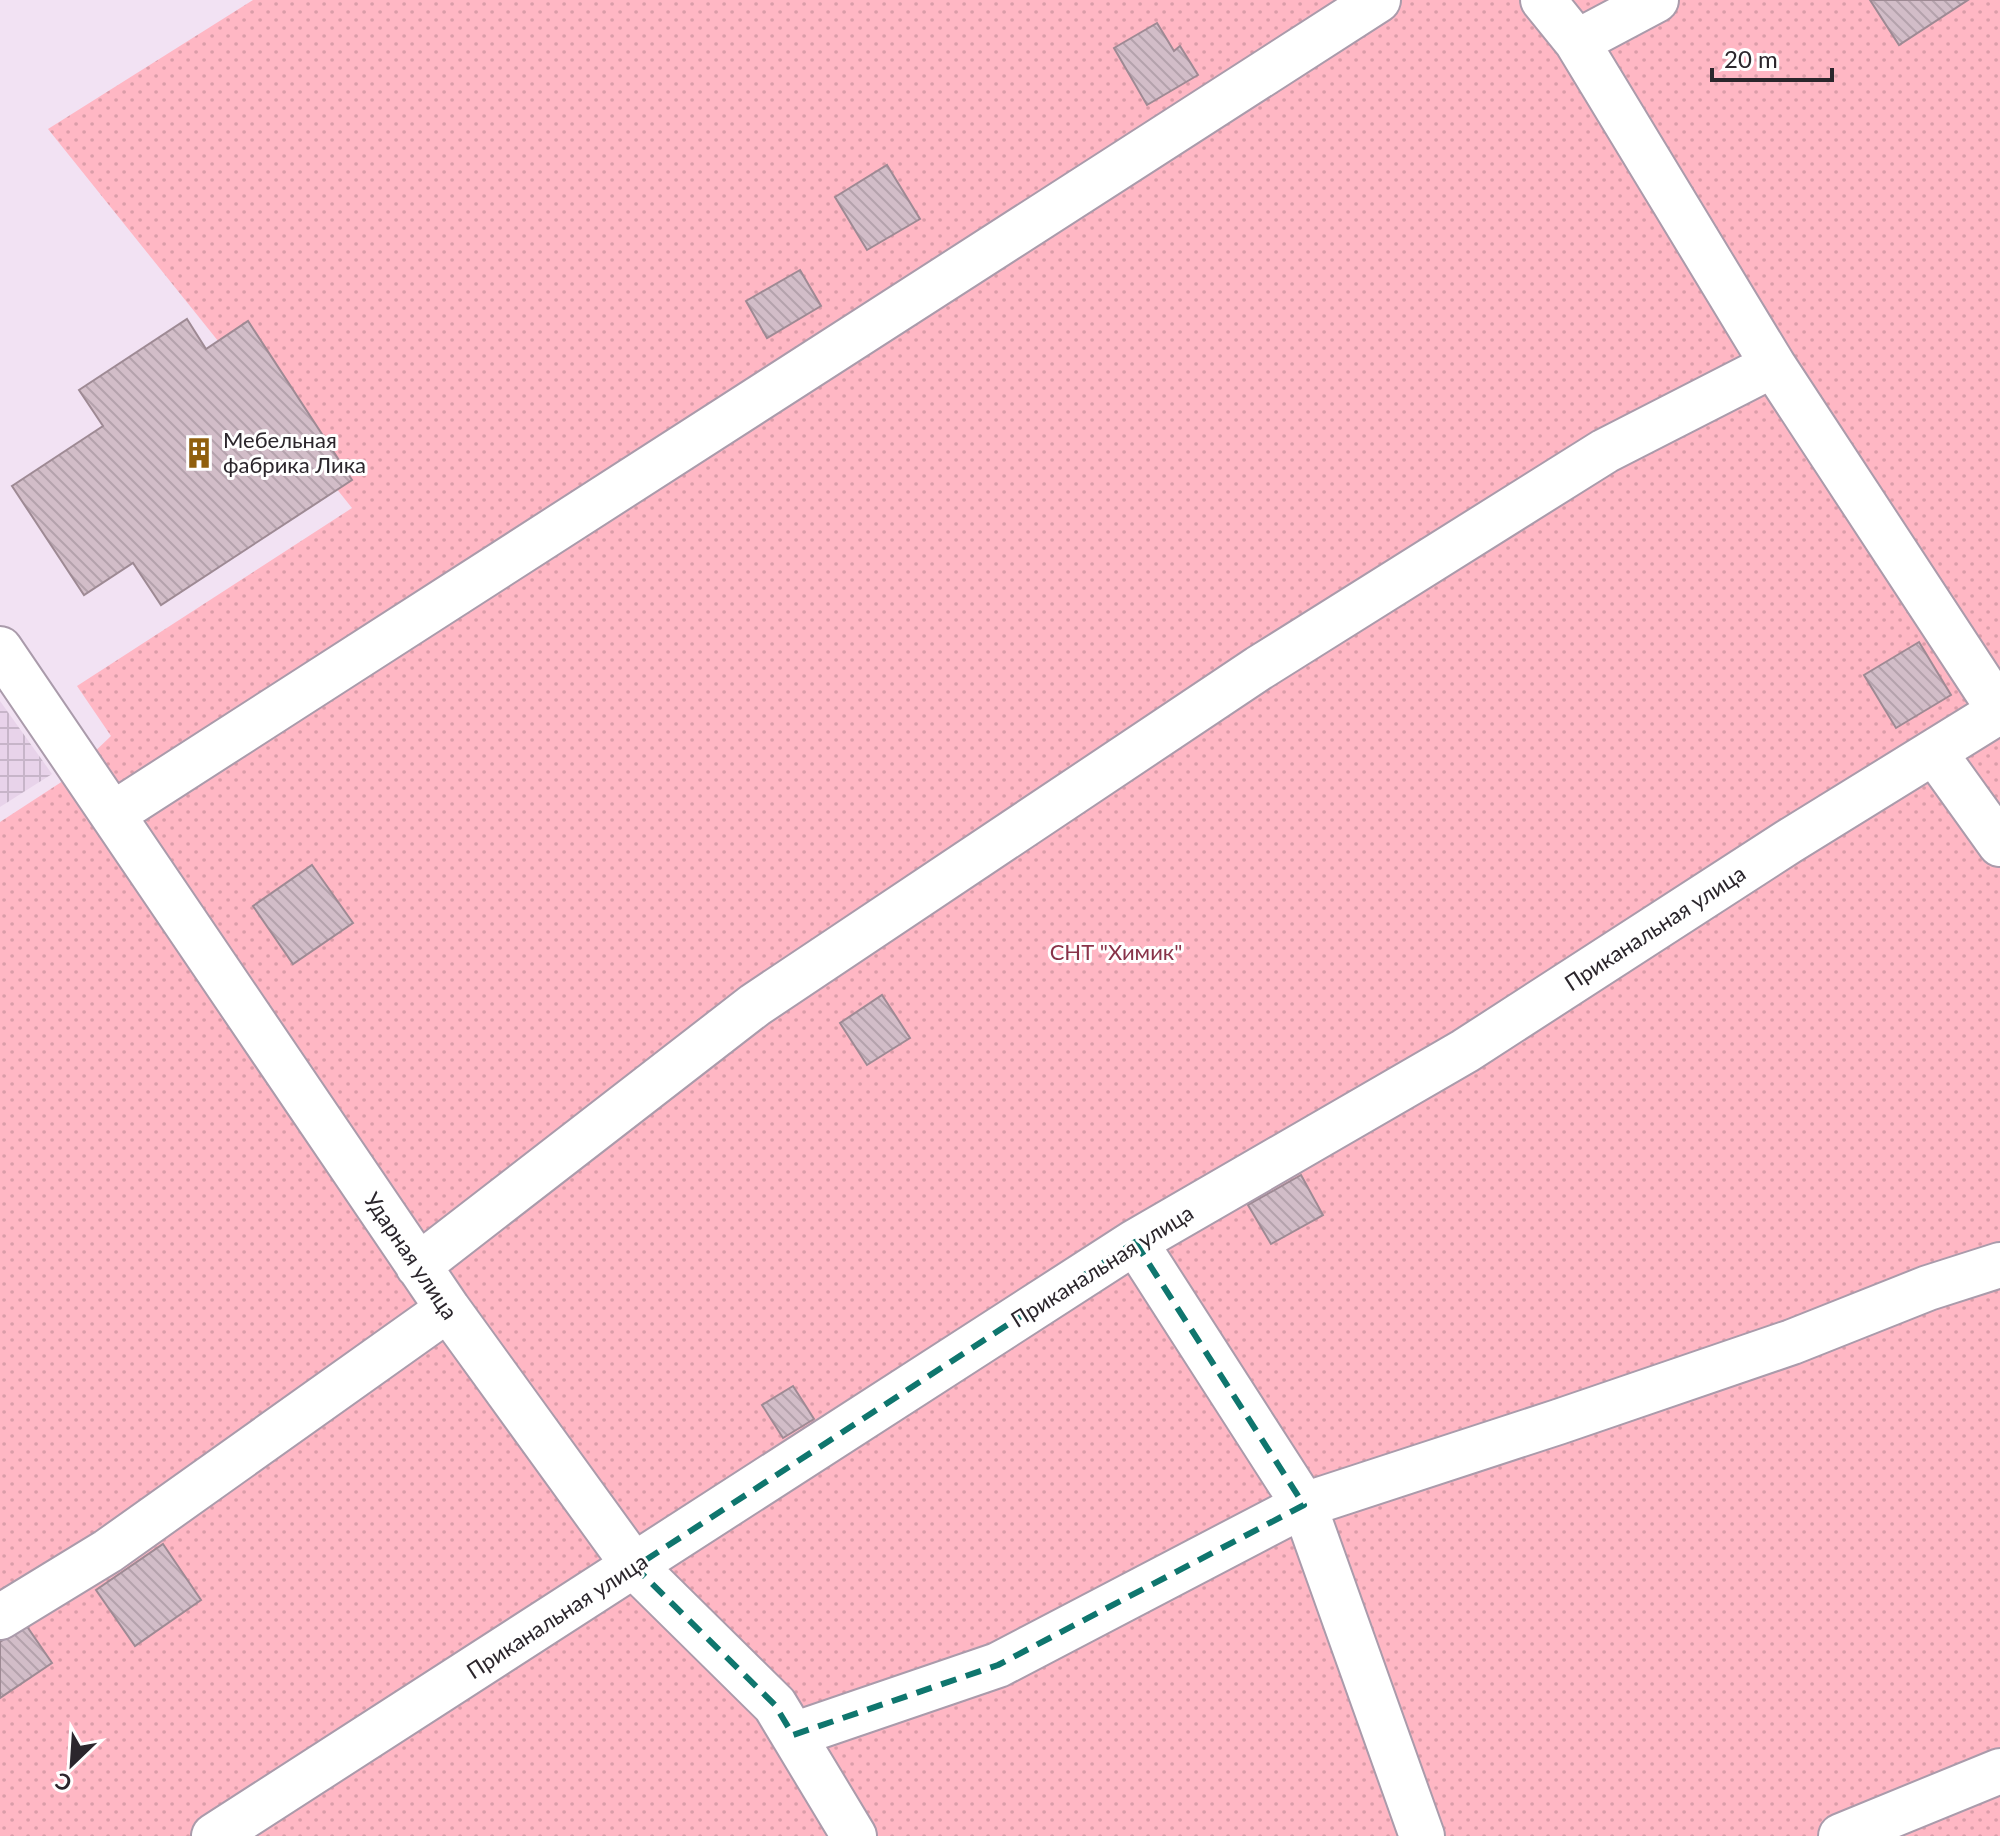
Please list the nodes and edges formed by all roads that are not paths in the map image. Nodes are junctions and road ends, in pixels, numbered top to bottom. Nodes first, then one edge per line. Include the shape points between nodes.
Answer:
1 (1378, 0) edge
2 (1543, 0) edge
3 (1656, 0) edge
4 (1577, 42) junction
5 (1773, 365) junction
6 (0, 649) edge
7 (2000, 711) edge
8 (1934, 752) junction
9 (113, 814) junction
10 (2000, 844) edge
11 (1135, 1242) junction
12 (2000, 1265) edge
13 (418, 1266) junction
14 (448, 1309) junction
15 (1304, 1505) junction
16 (635, 1567) junction
17 (0, 1617) edge
18 (793, 1735) junction
19 (2000, 1771) edge
20 (214, 1836) edge
21 (854, 1836) edge
22 (1422, 1836) edge
23 (1841, 1836) edge

1 - 9 street
2 - 4 street
3 - 4 street
4 - 5 street
5 - 7 street
5 - 13 street via 1605,451 1245,677 755,1005
6 - 9 street, Ударная улица
7 - 8 street, Приканальная улица
8 - 10 street
8 - 11 street, Приканальная улица via 1465,1051
9 - 13 street, Ударная улица
11 - 15 street
11 - 16 street, Приканальная улица
12 - 15 street via 1792,1342
13 - 14 street, Ударная улица
14 - 16 street, Ударная улица
14 - 17 street via 108,1551
15 - 18 street via 998,1665
15 - 22 street
16 - 18 street, Ударная улица via 775,1705
16 - 20 street, Приканальная улица
18 - 21 street, Ударная улица
19 - 23 street

